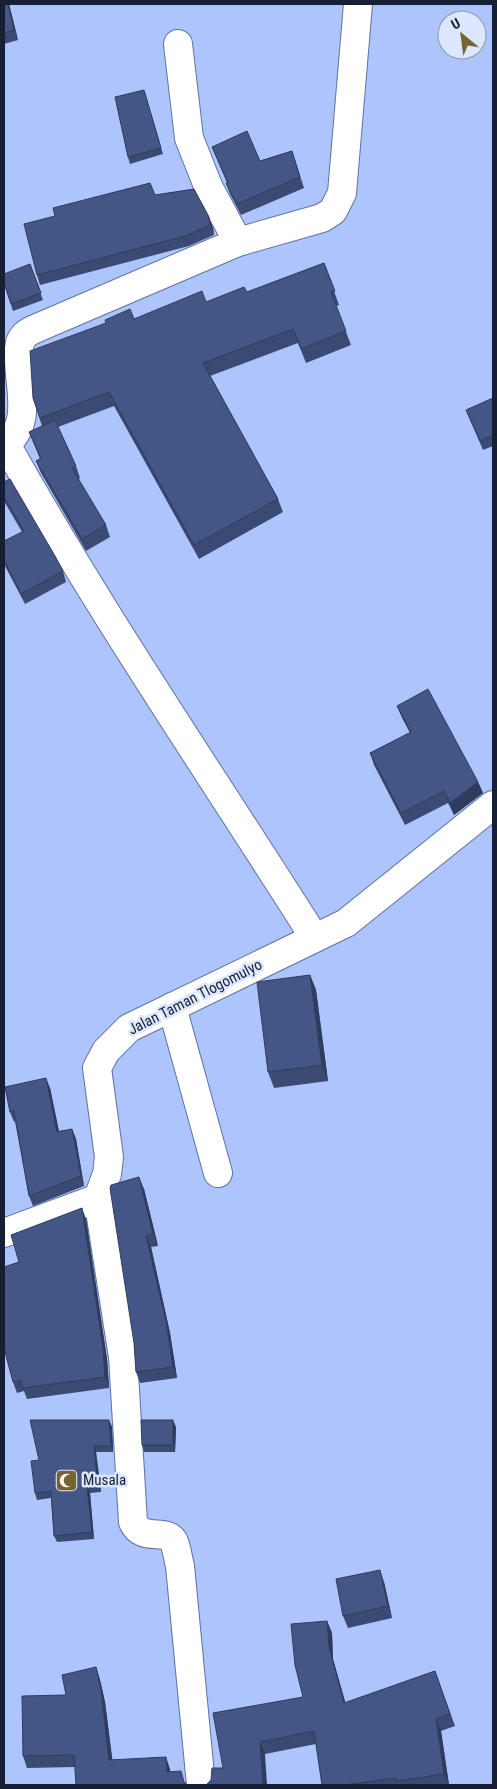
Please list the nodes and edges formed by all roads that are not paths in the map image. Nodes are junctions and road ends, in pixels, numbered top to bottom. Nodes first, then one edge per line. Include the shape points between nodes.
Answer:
1 (358, 4) edge
2 (178, 44) dead end
3 (238, 242) junction
4 (5, 444) edge
5 (493, 804) edge
6 (314, 937) junction
7 (172, 1007) junction
8 (218, 1173) dead end
9 (98, 1198) junction
10 (4, 1233) edge
11 (201, 1785) edge

1 - 3 street via 342,193 332,211 322,218
2 - 3 street via 189,138 208,186
3 - 4 street via 24,335 19,345 21,423
4 - 6 street via 131,652
5 - 6 street, Jalan Taman Tlogomulyo via 346,922
6 - 7 street, Jalan Taman Tlogomulyo
7 - 8 street
7 - 9 street, Jalan Taman Tlogomulyo via 129,1028 106,1051 96,1068 110,1156
9 - 10 street
9 - 11 street via 123,1357 133,1522 144,1533 168,1536 173,1541 180,1566

